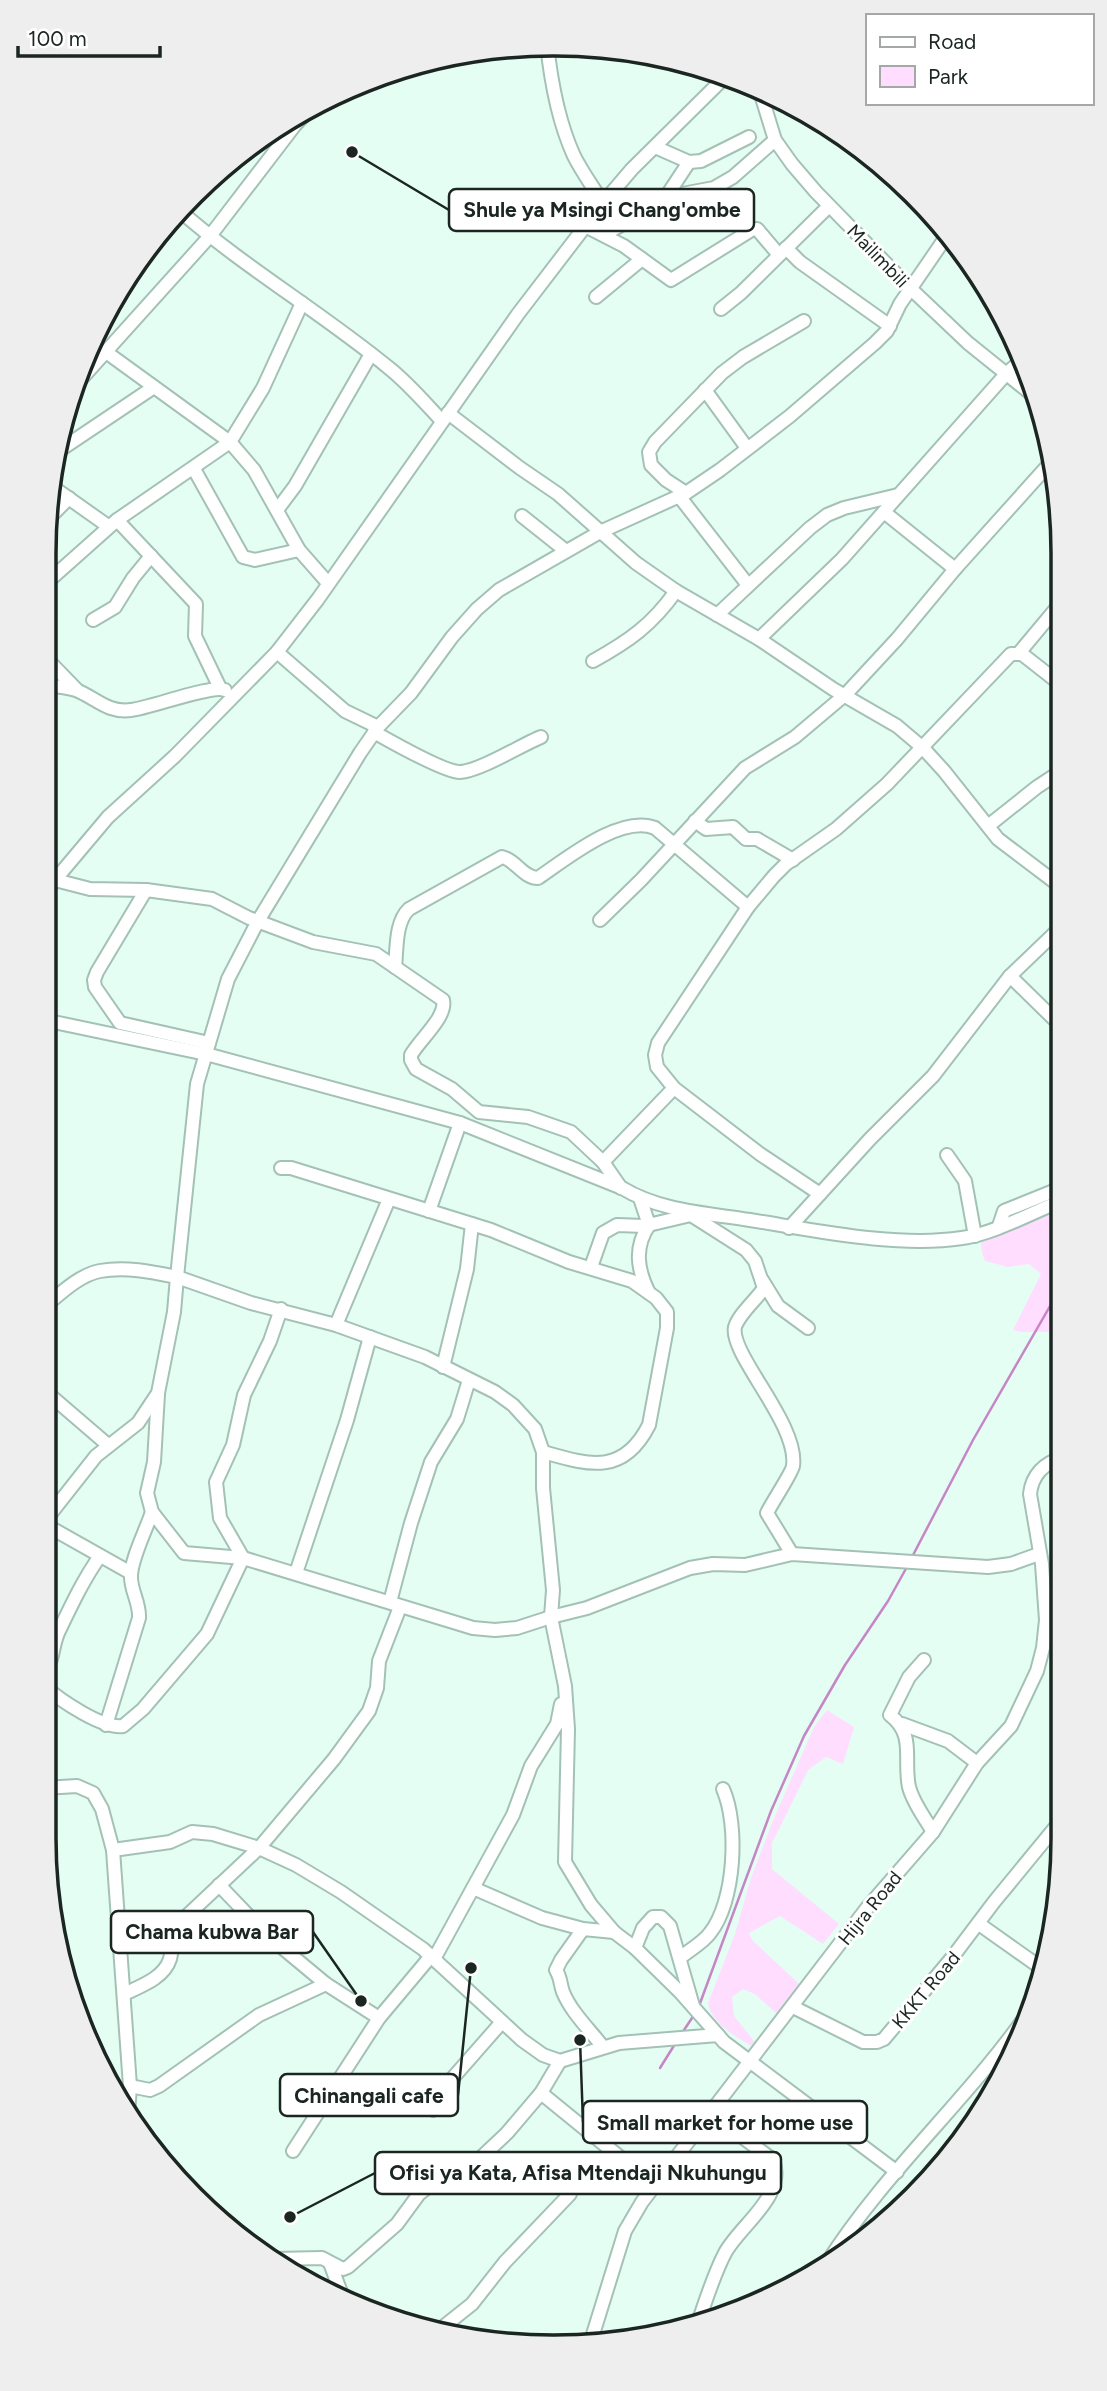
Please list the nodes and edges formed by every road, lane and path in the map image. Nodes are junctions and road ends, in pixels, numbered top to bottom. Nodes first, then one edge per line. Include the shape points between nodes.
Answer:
1 (548, 56) edge
2 (718, 84) edge
3 (763, 102) edge
4 (289, 133) edge
5 (749, 137) dead end
6 (775, 140) junction
7 (655, 147) junction
8 (689, 162) junction
9 (666, 197) junction
10 (603, 203) junction
11 (829, 206) junction
12 (187, 217) edge
13 (585, 226) junction
14 (605, 234) junction
15 (210, 236) junction
16 (942, 243) edge
17 (782, 252) junction
18 (642, 259) junction
19 (910, 288) junction
20 (596, 297) dead end
21 (302, 303) junction
22 (721, 309) dead end
23 (804, 321) dead end
24 (890, 326) junction
25 (106, 352) junction
26 (371, 354) junction
27 (93, 367) edge
28 (1014, 367) edge
29 (1006, 374) junction
30 (154, 387) junction
31 (1022, 387) edge
32 (705, 390) junction
33 (445, 417) junction
34 (230, 442) junction
35 (69, 444) edge
36 (747, 448) junction
37 (194, 469) junction
38 (1044, 470) edge
39 (60, 492) edge
40 (682, 495) junction
41 (898, 495) junction
42 (69, 498) junction
43 (58, 509) edge
44 (277, 510) junction
45 (884, 512) junction
46 (522, 516) dead end
47 (113, 523) junction
48 (600, 532) junction
49 (299, 550) junction
50 (566, 551) junction
51 (151, 555) junction
52 (955, 569) junction
53 (56, 574) edge
54 (328, 583) junction
55 (748, 585) junction
56 (676, 591) junction
57 (717, 615) junction
58 (1051, 615) edge
59 (93, 620) dead end
60 (758, 639) junction
61 (277, 652) junction
62 (1019, 653) junction
63 (593, 661) dead end
64 (56, 669) edge
65 (1051, 677) edge
66 (56, 687) edge
67 (220, 688) junction
68 (77, 691) junction
69 (846, 694) junction
70 (234, 695) junction
71 (376, 730) junction
72 (541, 737) dead end
73 (923, 748) junction
74 (1051, 778) edge
75 (695, 821) junction
76 (988, 826) junction
77 (675, 844) junction
78 (793, 860) junction
79 (56, 879) edge
80 (1051, 879) edge
81 (56, 880) edge
82 (146, 890) junction
83 (748, 907) junction
84 (600, 920) dead end
85 (258, 921) junction
86 (1051, 937) edge
87 (395, 967) junction
88 (1010, 976) junction
89 (1051, 1016) edge
90 (56, 1022) edge
91 (207, 1048) junction
92 (674, 1088) junction
93 (460, 1124) junction
94 (947, 1155) dead end
95 (603, 1162) junction
96 (281, 1168) dead end
97 (622, 1188) junction
98 (1051, 1192) edge
99 (820, 1194) junction
100 (640, 1198) junction
101 (389, 1199) junction
102 (1051, 1205) edge
103 (429, 1211) junction
104 (705, 1212) junction
105 (691, 1215) junction
106 (472, 1224) junction
107 (649, 1225) junction
108 (999, 1226) junction
109 (789, 1228) junction
110 (975, 1236) junction
111 (591, 1267) junction
112 (177, 1277) junction
113 (760, 1277) junction
114 (649, 1293) junction
115 (56, 1297) edge
116 (281, 1309) junction
117 (336, 1325) junction
118 (808, 1328) dead end
119 (370, 1337) junction
120 (443, 1367) junction
121 (469, 1380) junction
122 (158, 1393) junction
123 (56, 1400) edge
124 (108, 1445) junction
125 (543, 1452) junction
126 (1051, 1462) edge
127 (56, 1508) edge
128 (152, 1512) junction
129 (56, 1530) edge
130 (792, 1554) junction
131 (1039, 1554) junction
132 (100, 1556) junction
133 (243, 1558) junction
134 (131, 1573) junction
135 (296, 1573) junction
136 (395, 1604) junction
137 (551, 1617) junction
138 (56, 1641) edge
139 (924, 1660) dead end
140 (565, 1686) junction
141 (56, 1696) edge
142 (902, 1724) junction
143 (106, 1725) junction
144 (977, 1763) junction
145 (56, 1787) edge
146 (723, 1789) dead end
147 (933, 1832) junction
148 (1051, 1833) edge
149 (259, 1848) junction
150 (113, 1850) junction
151 (219, 1885) junction
152 (473, 1888) junction
153 (979, 1924) junction
154 (583, 1929) junction
155 (614, 1932) junction
156 (635, 1948) junction
157 (432, 1958) junction
158 (680, 1958) junction
159 (1035, 1963) edge
160 (326, 1984) junction
161 (124, 1994) junction
162 (793, 2007) junction
163 (694, 2009) junction
164 (379, 2018) junction
165 (502, 2023) junction
166 (718, 2035) junction
167 (1009, 2038) edge
168 (603, 2047) junction
169 (749, 2060) junction
170 (560, 2062) junction
171 (130, 2086) junction
172 (541, 2092) junction
173 (129, 2096) edge
174 (433, 2110) dead end
175 (709, 2112) junction
176 (293, 2151) dead end
177 (897, 2172) junction
178 (654, 2185) junction
179 (570, 2194) dead end
180 (847, 2239) edge
181 (290, 2259) edge
182 (330, 2263) junction
183 (339, 2287) edge
184 (701, 2312) edge
185 (449, 2323) edge
186 (593, 2333) edge

1 - 10 street via 550,82 574,155
2 - 7 street
3 - 6 street, Mailimbili
4 - 15 street
5 - 8 street via 701,161
6 - 9 street via 714,188
6 - 11 street, Mailimbili
7 - 8 street
7 - 10 street
8 - 9 street
9 - 14 street
10 - 13 street
11 - 17 street
11 - 19 street, Mailimbili
12 - 15 street
13 - 14 street
13 - 33 street
14 - 18 street
15 - 21 street
15 - 25 street
16 - 19 street
17 - 18 street via 753,229 675,280
17 - 22 street
17 - 24 street
18 - 20 street
19 - 24 street
19 - 29 street, Mailimbili
21 - 26 street
21 - 34 street via 263,388
23 - 32 street via 743,357
24 - 36 street via 790,416
25 - 27 street
25 - 30 street
26 - 33 street
26 - 44 street
28 - 29 street
29 - 31 street, Mailimbili
29 - 41 street
30 - 34 street
30 - 35 street
32 - 36 street
32 - 40 street via 649,452 651,465
33 - 48 street via 558,494
33 - 54 street
34 - 37 street
34 - 44 street via 254,470
36 - 40 street
37 - 47 street
37 - 49 street via 243,557 255,560
38 - 52 street
39 - 42 street
40 - 48 street
40 - 55 street
41 - 45 street
41 - 55 street via 827,515
42 - 43 street
42 - 47 street
44 - 49 street
45 - 52 street
45 - 60 street
46 - 50 street
47 - 51 street
47 - 53 street
48 - 50 street
48 - 56 street
49 - 54 street
50 - 71 street via 499,590 477,609
51 - 59 street via 116,607
51 - 67 street via 196,604 195,636
52 - 69 street
54 - 61 street
55 - 57 street
56 - 57 street
56 - 63 street via 640,632
57 - 60 street
58 - 62 street
60 - 69 street
61 - 70 street
61 - 71 street via 345,711
62 - 65 street
62 - 73 street via 1011,654
64 - 68 street
66 - 68 street
67 - 68 street via 129,711 109,709
67 - 70 street
69 - 73 street
69 - 75 street via 795,737 745,768
70 - 79 street via 108,817
71 - 72 street via 398,746 455,772
71 - 85 street
73 - 76 street
73 - 78 street via 855,812
74 - 76 street
75 - 77 street
75 - 78 street via 706,829 733,827 746,839 757,839
76 - 80 street
77 - 83 street
77 - 84 street
77 - 87 street via 655,828 638,824 592,842 538,878 531,878 507,858 492,861 403,915
78 - 83 street
81 - 82 street via 90,889
82 - 85 street via 212,899
82 - 91 street via 97,972 95,986 120,1023
83 - 92 street via 658,1043 657,1068
85 - 87 street via 313,942 376,954
85 - 91 street via 228,979
86 - 88 street
87 - 95 street via 444,1004 441,1016 411,1055 416,1069 452,1089 479,1112 528,1117 571,1132
88 - 89 street
88 - 99 street via 933,1076
90 - 91 street
91 - 93 street
91 - 112 street via 197,1084
92 - 95 street
92 - 99 street
93 - 97 street
93 - 103 street
94 - 110 street via 965,1181
95 - 97 street
96 - 101 street
97 - 100 street
98 - 108 street via 1004,1211
99 - 109 street
100 - 104 street via 674,1209
100 - 107 street
101 - 103 street
101 - 117 street
102 - 108 street
103 - 106 street
104 - 105 street
104 - 109 street
105 - 107 street
105 - 113 street via 747,1250
106 - 111 street
106 - 120 street via 467,1269
107 - 111 street via 617,1225 603,1233
107 - 114 street via 640,1237 637,1254
108 - 110 street
109 - 110 street via 939,1241
111 - 114 street via 632,1281
112 - 115 street via 140,1270 99,1271
112 - 116 street
112 - 122 street
113 - 118 street via 778,1306
113 - 130 street via 764,1288 736,1325 735,1335 790,1443 793,1467 767,1513
114 - 125 street via 667,1312 667,1328 645,1434 625,1456 607,1463 579,1462
116 - 117 street
116 - 133 street via 244,1395 233,1445 216,1482 220,1518
117 - 119 street
119 - 120 street
119 - 135 street
120 - 121 street
121 - 125 street via 513,1405 535,1429
121 - 136 street via 457,1419 431,1462 411,1523
122 - 124 street via 138,1423
122 - 128 street via 148,1487
123 - 124 street
124 - 127 street
125 - 137 street
126 - 131 street, Hijra Road via 1031,1483
128 - 133 street via 184,1553
128 - 134 street
129 - 132 street
130 - 131 street via 989,1567
130 - 137 street via 745,1565 690,1568
131 - 144 street, Hijra Road via 1046,1620 1037,1671 1011,1726
132 - 134 street
132 - 138 street via 77,1591
133 - 135 street
133 - 143 street via 207,1634 135,1717 123,1726
134 - 143 street via 139,1618
135 - 136 street
136 - 137 street via 473,1628 495,1630 517,1629
136 - 149 street via 369,1712
137 - 140 street
139 - 142 street via 909,1677 890,1715
140 - 152 street via 557,1724 531,1766 513,1815
140 - 155 street via 565,1862
141 - 143 street
142 - 144 street via 948,1741
142 - 147 street via 909,1787
144 - 147 street, Hijra Road
145 - 150 street via 77,1786 93,1793 103,1810
146 - 158 street via 732,1826 727,1890 710,1934
147 - 162 street, Hijra Road via 867,1908
148 - 153 street, KKKT Road
149 - 150 street via 192,1832 170,1842
149 - 151 street
149 - 157 street via 341,1892
150 - 161 street
151 - 160 street via 267,1935
151 - 161 street via 177,1925 164,1969
152 - 154 street via 542,1918
152 - 157 street
153 - 159 street
153 - 162 street, KKKT Road via 895,2028 877,2042 863,2042
154 - 155 street
154 - 168 street via 556,1970 573,2009
155 - 156 street
156 - 158 street via 643,1928 653,1917 661,1917 670,1926
156 - 163 street
157 - 164 street
157 - 165 street
158 - 163 street
160 - 164 street
160 - 171 street via 259,2015 159,2086 150,2090
161 - 171 street
162 - 169 street, Hijra Road
163 - 166 street
164 - 176 street
165 - 170 street via 543,2055
165 - 174 street via 451,2080
166 - 168 street
166 - 169 street
167 - 177 street
168 - 170 street
169 - 175 street, Hijra Road
169 - 177 street
170 - 172 street
171 - 173 street
172 - 178 street
172 - 182 street via 477,2162 419,2194 397,2224 348,2267
175 - 178 street, Hijra Road
175 - 184 street via 773,2160 776,2179 761,2207 726,2250
177 - 180 street
178 - 186 street, Hijra Road via 625,2231
179 - 185 street via 472,2304
181 - 182 street via 322,2258
182 - 183 street

